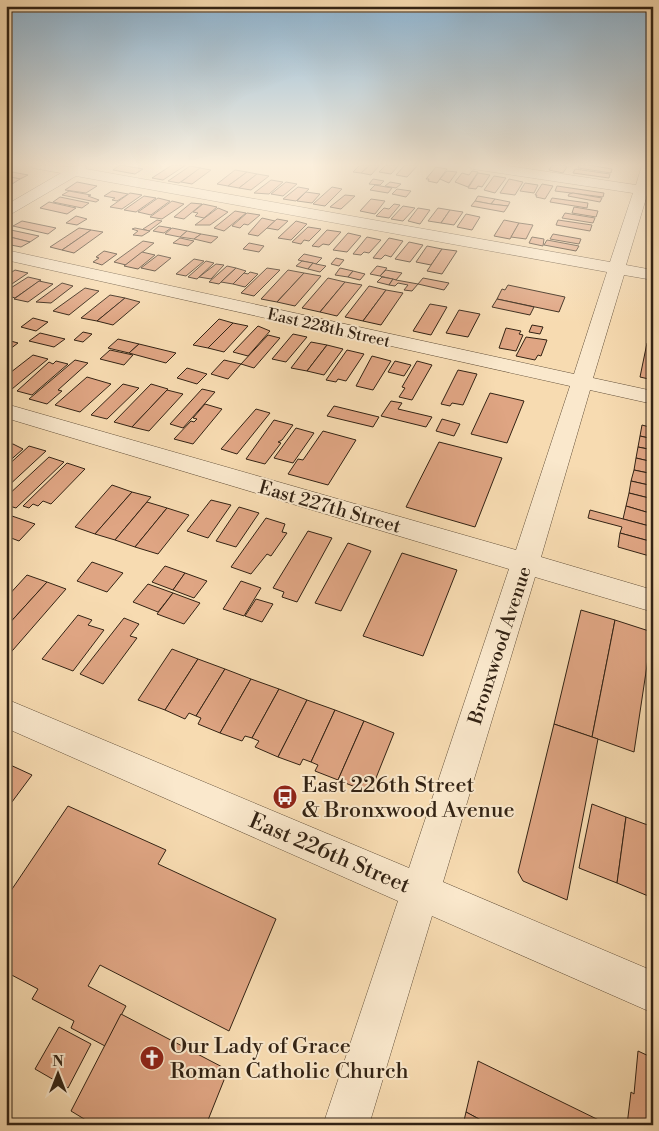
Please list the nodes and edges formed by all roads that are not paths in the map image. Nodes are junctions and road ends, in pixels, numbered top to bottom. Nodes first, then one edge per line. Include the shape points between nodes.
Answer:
1 (345, 218) edge
2 (637, 218) edge
3 (6, 255) edge
4 (618, 269) junction
5 (653, 275) edge
6 (582, 383) junction
7 (653, 398) edge
8 (6, 411) edge
9 (525, 564) junction
10 (653, 601) edge
11 (6, 713) edge
12 (421, 892) junction
13 (653, 992) edge
14 (346, 1125) edge

1 - 4 street
2 - 4 street, Bronxwood Avenue
3 - 6 street, East 228th Street
4 - 5 street
4 - 6 street, Bronxwood Avenue
6 - 7 street, East 228th Street
6 - 9 street, Bronxwood Avenue
8 - 9 street, East 227th Street
9 - 10 street, East 227th Street
9 - 12 street, Bronxwood Avenue
11 - 12 street, East 226th Street
12 - 13 street, East 226th Street
12 - 14 street, Bronxwood Avenue

